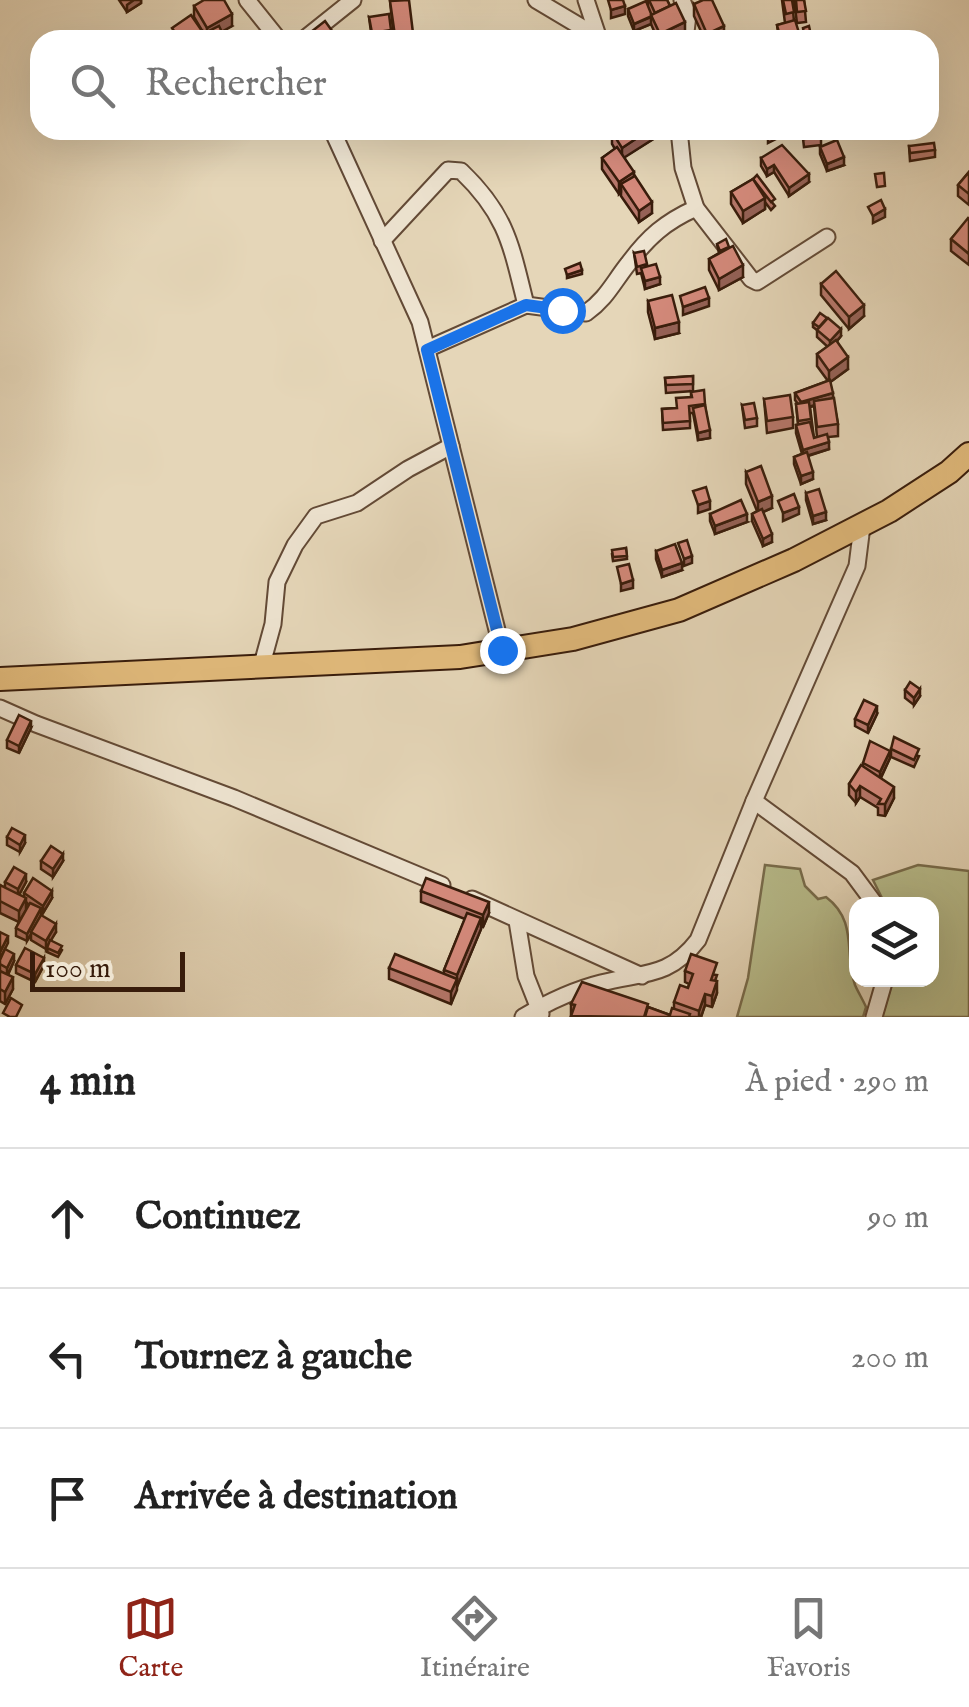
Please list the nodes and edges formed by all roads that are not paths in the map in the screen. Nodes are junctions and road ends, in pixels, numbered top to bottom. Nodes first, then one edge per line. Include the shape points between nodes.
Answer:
1 (247, 0) edge
2 (353, 0) edge
3 (536, 0) edge
4 (586, 0) edge
5 (682, 0) edge
6 (272, 30) edge
7 (316, 30) edge
8 (586, 30) edge
9 (596, 30) edge
10 (686, 30) edge
11 (336, 140) edge
12 (681, 140) edge
13 (696, 208) junction
14 (827, 237) dead end
15 (382, 242) junction
16 (526, 305) junction
17 (427, 350) junction
18 (452, 446) junction
19 (969, 454) edge
20 (862, 526) junction
21 (502, 650) junction
22 (261, 668) junction
23 (0, 679) edge
24 (0, 708) edge
25 (754, 801) junction
26 (870, 897) edge
27 (517, 921) junction
28 (642, 976) junction
29 (883, 987) edge
30 (540, 1012) edge
31 (523, 1017) edge
32 (874, 1017) edge

1 - 6 street
2 - 7 street
3 - 8 street
4 - 9 street
5 - 10 street
11 - 15 street
12 - 13 street
13 - 14 street via 756,282
13 - 16 street via 664,223 604,301 586,312
15 - 16 street via 435,181 448,170 461,170 500,217
15 - 17 street
16 - 17 street
17 - 18 street
18 - 21 street
18 - 22 street via 356,503 316,516 278,582
19 - 20 highway
20 - 21 highway via 679,610
20 - 25 street via 857,566
21 - 22 highway
22 - 23 highway
24 - 27 street via 324,834
25 - 26 street via 852,873
25 - 28 street via 698,940 670,968
27 - 28 street
27 - 30 street
28 - 30 street via 568,993
29 - 32 street
30 - 31 street

